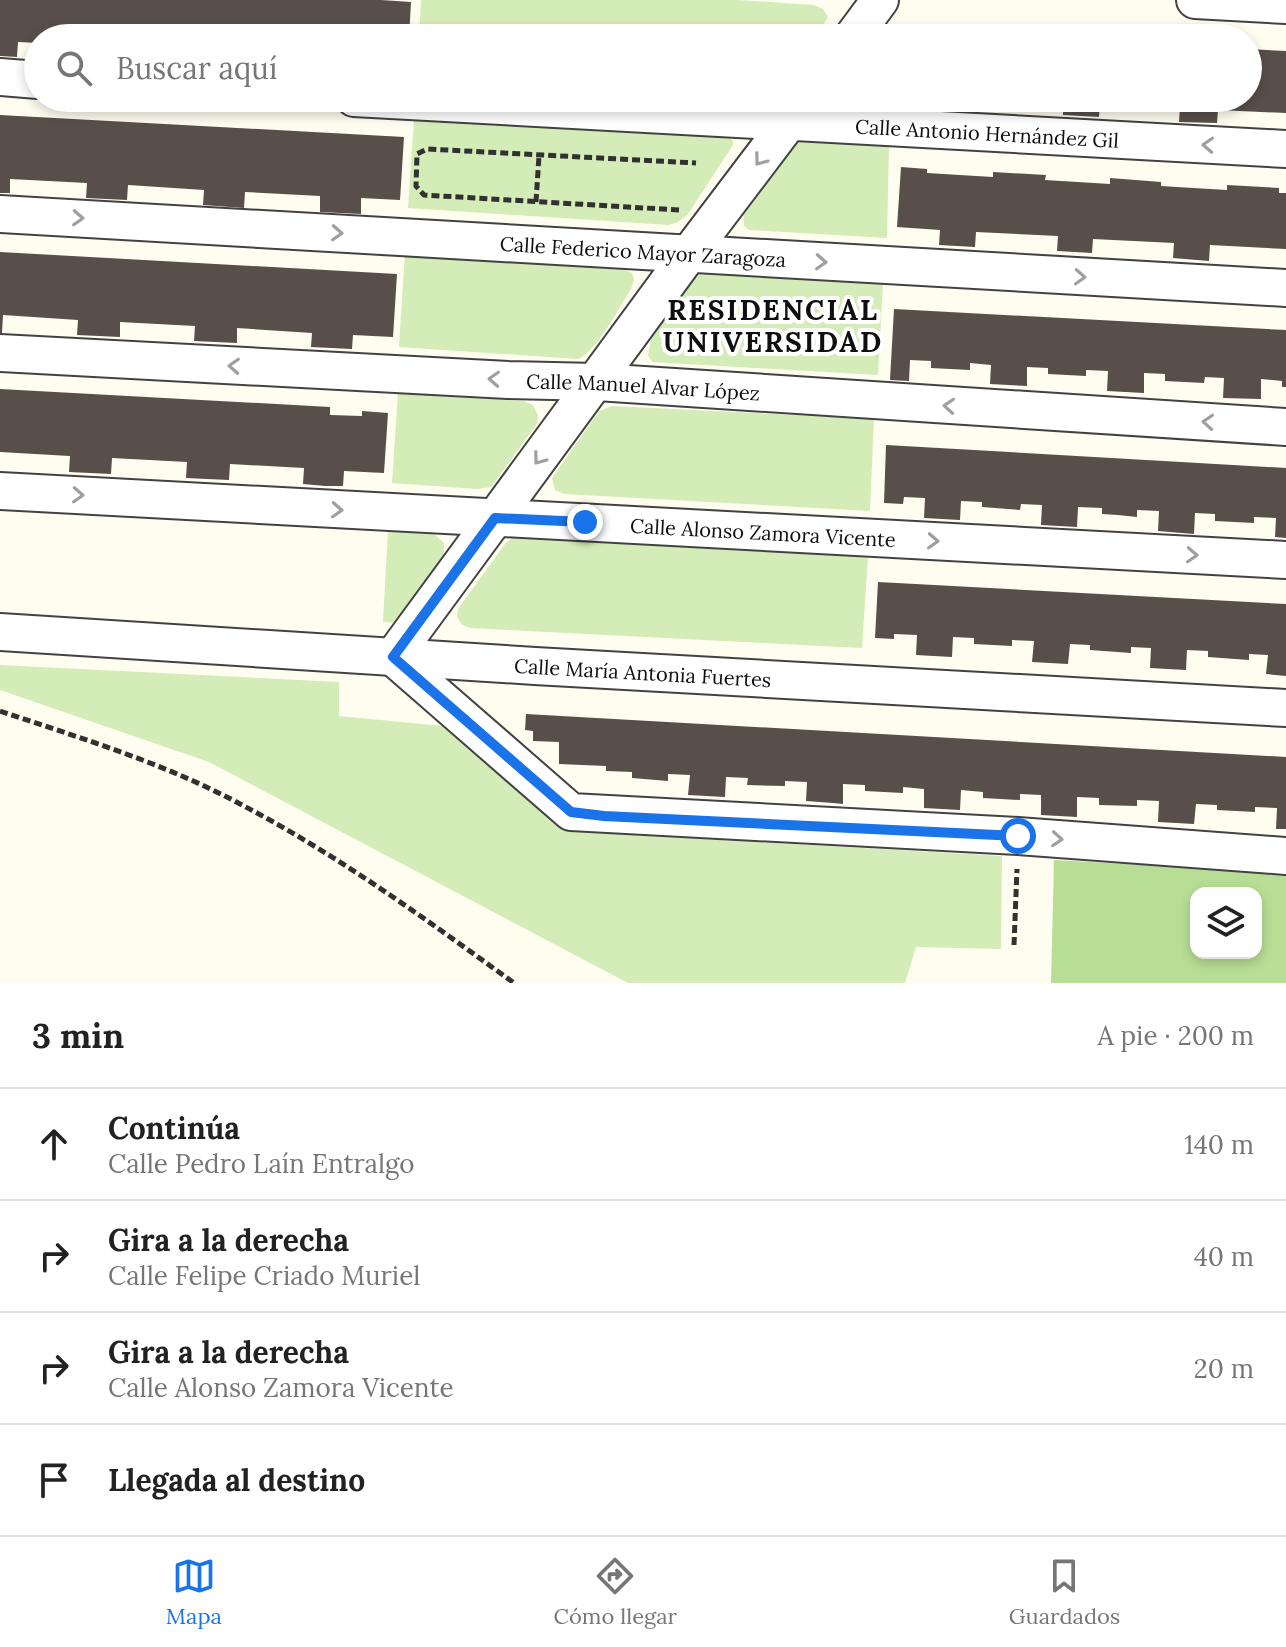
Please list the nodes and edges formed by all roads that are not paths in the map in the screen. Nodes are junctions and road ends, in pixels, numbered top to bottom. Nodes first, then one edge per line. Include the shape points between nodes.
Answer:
1 (880, 0) edge
2 (1195, 0) edge
3 (1286, 5) edge
4 (862, 24) edge
5 (0, 77) edge
6 (24, 79) edge
7 (796, 112) edge
8 (823, 112) edge
9 (1286, 149) edge
10 (0, 214) edge
11 (688, 255) junction
12 (1286, 288) edge
13 (0, 353) edge
14 (597, 382) junction
15 (1286, 427) edge
16 (0, 491) edge
17 (495, 518) junction
18 (1286, 560) edge
19 (0, 632) edge
20 (393, 657) junction
21 (1286, 708) edge
22 (1286, 856) edge

1 - 4 street
2 - 3 street
5 - 6 street
7 -> 11 street
9 -> 8 street, Calle Antonio Hernández Gil
10 -> 11 street, Calle Federico Mayor Zaragoza
11 -> 12 street, Calle Federico Mayor Zaragoza
11 - 14 street
14 -> 13 street, Calle Manuel Alvar López
15 -> 14 street, Calle Manuel Alvar López
14 -> 17 street
16 -> 17 street, Calle Alonso Zamora Vicente
17 -> 18 street, Calle Alonso Zamora Vicente
17 - 20 street
19 - 20 street, Calle María Antonia Fuertes
20 - 21 street, Calle María Antonia Fuertes
20 -> 22 street via 571,812

